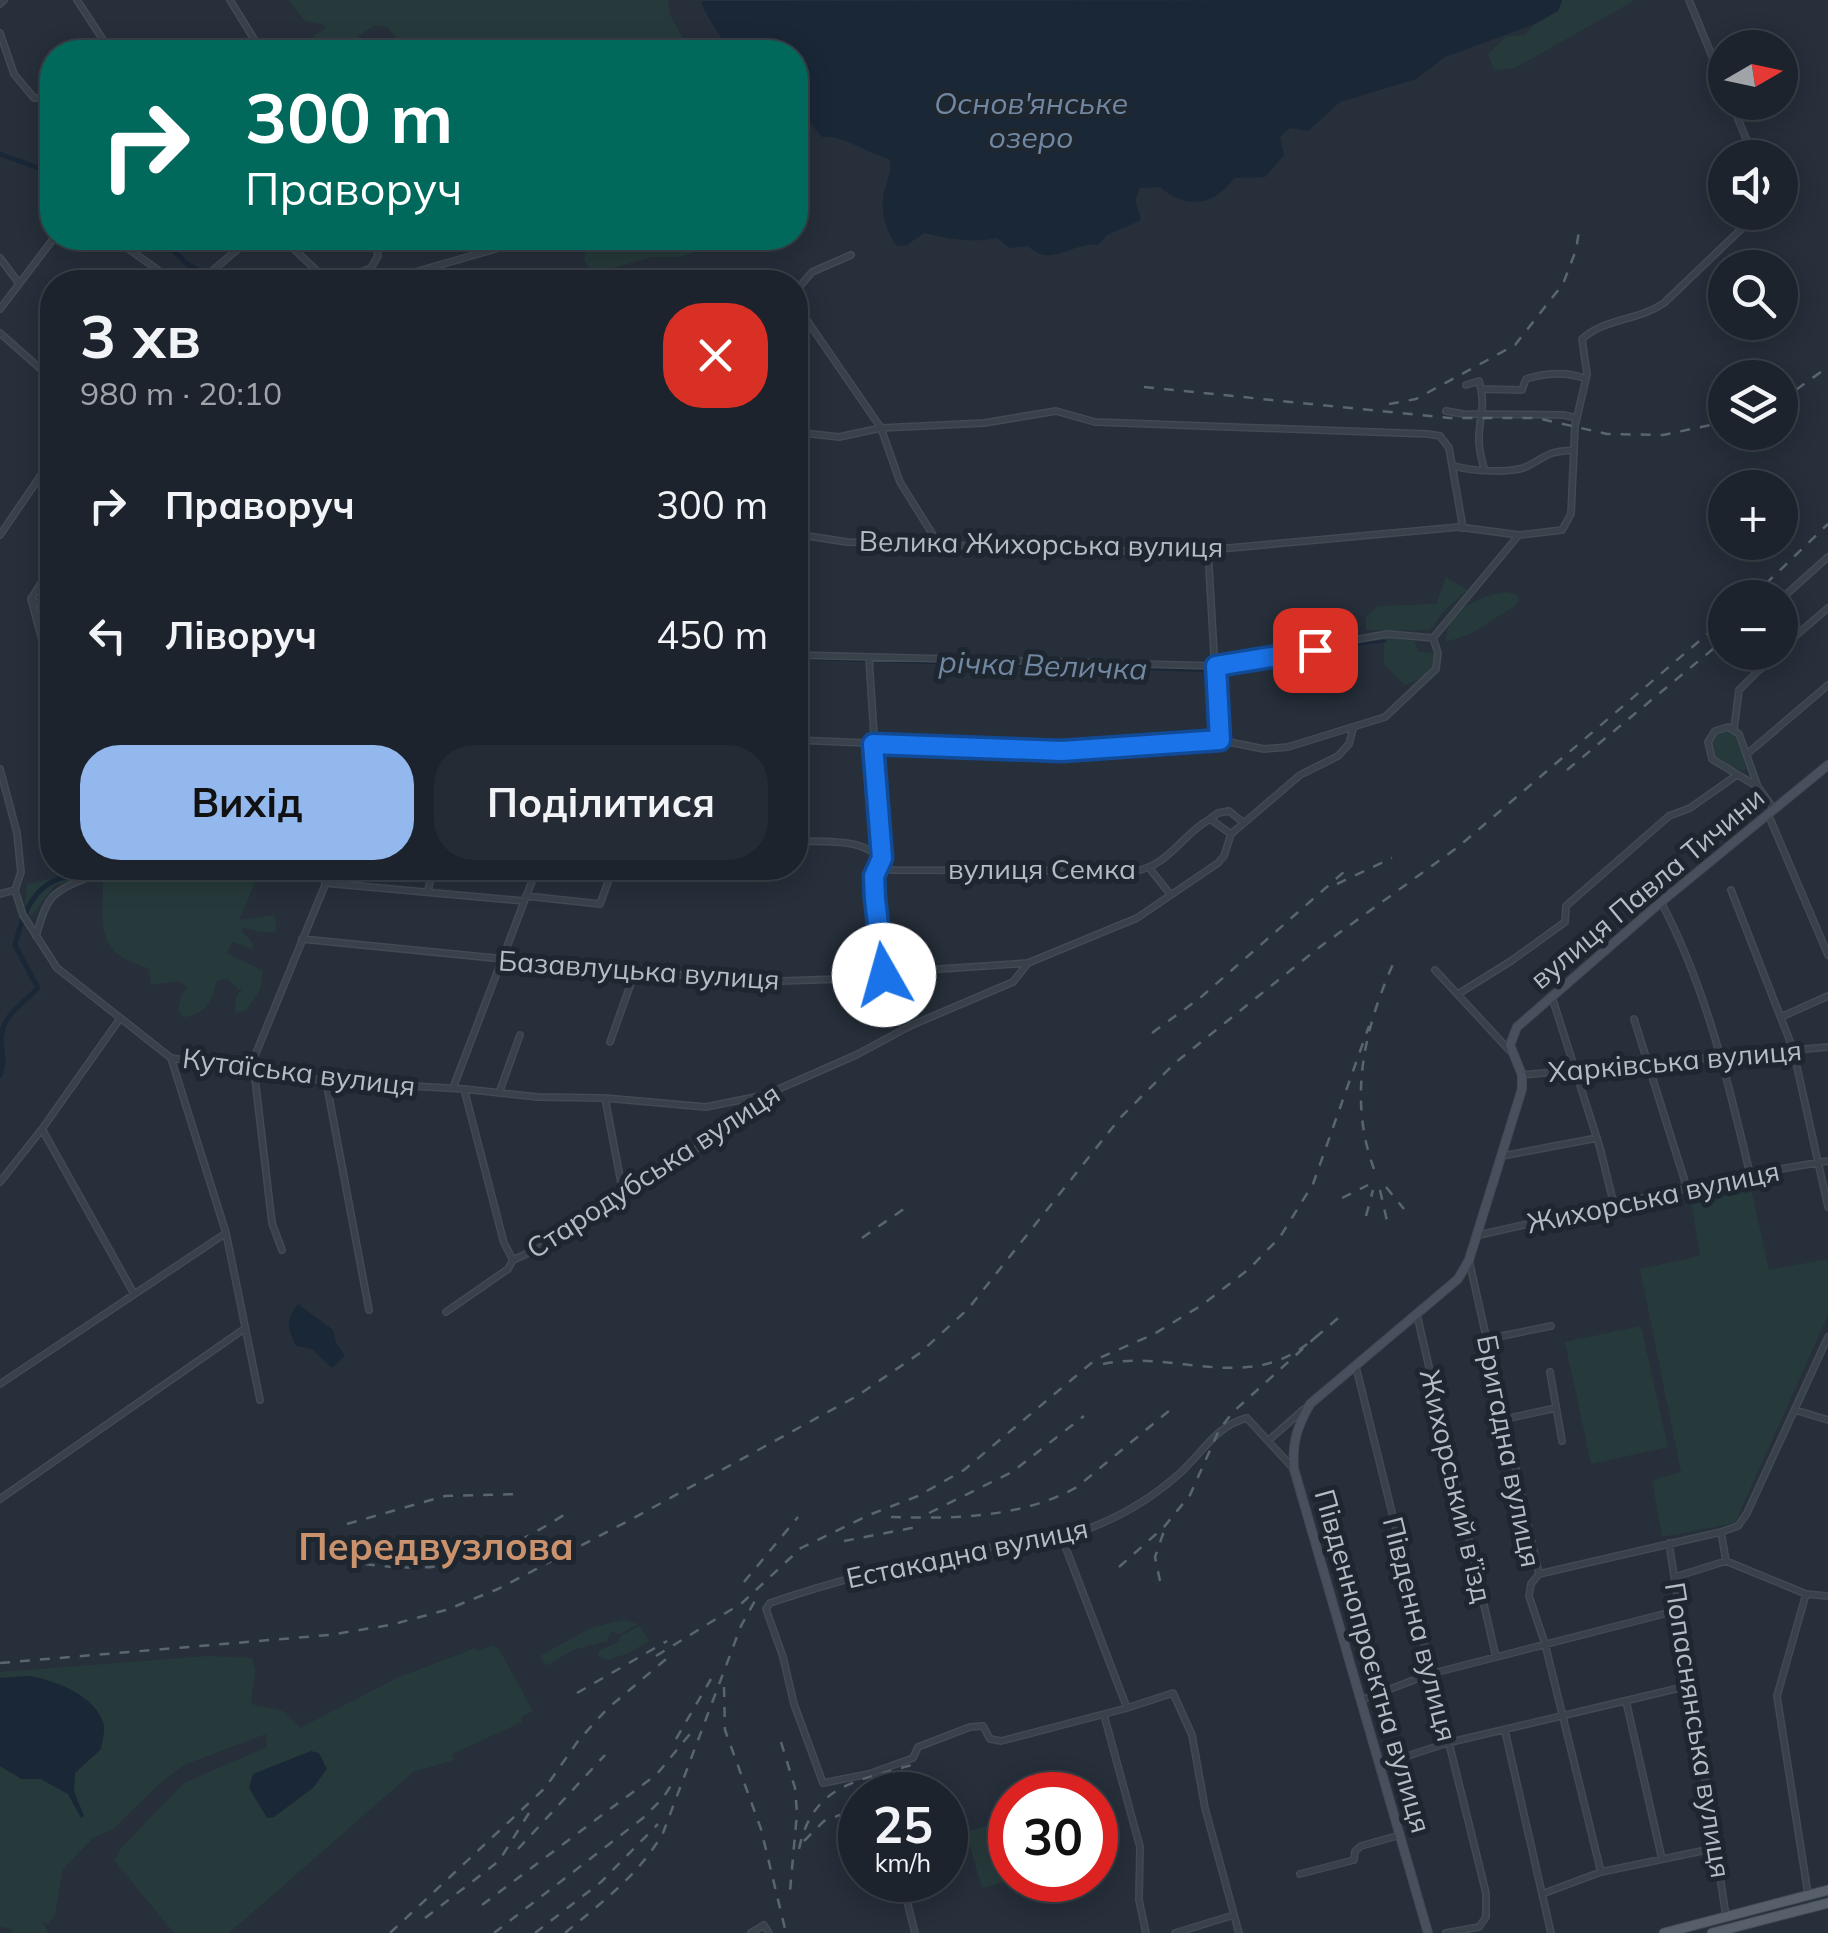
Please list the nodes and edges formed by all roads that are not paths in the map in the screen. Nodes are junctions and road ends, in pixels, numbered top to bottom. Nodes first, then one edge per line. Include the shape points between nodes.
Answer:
1 (77, 0) edge
2 (230, 0) edge
3 (1689, 0) edge
4 (0, 33) edge
5 (103, 40) edge
6 (255, 40) edge
7 (1708, 46) edge
8 (40, 98) edge
9 (1740, 230) edge
10 (44, 250) edge
11 (131, 250) edge
12 (236, 250) edge
13 (296, 250) edge
14 (492, 250) edge
15 (852, 255) dead end
16 (0, 258) edge
17 (158, 270) edge
18 (213, 270) edge
19 (318, 270) edge
20 (422, 270) edge
21 (808, 277) edge
22 (18, 282) junction
23 (0, 309) edge
24 (808, 322) edge
25 (0, 333) edge
26 (40, 368) edge
27 (1586, 379) junction
28 (1466, 385) dead end
29 (1482, 390) junction
30 (1446, 410) dead end
31 (1484, 414) junction
32 (1576, 418) junction
33 (881, 428) junction
34 (808, 433) edge
35 (1574, 450) junction
36 (1452, 464) junction
37 (1484, 468) junction
38 (40, 476) edge
39 (1463, 528) junction
40 (0, 535) edge
41 (1518, 535) junction
42 (808, 536) edge
43 (938, 543) junction
44 (1208, 550) junction
45 (1828, 557) edge
46 (1798, 584) edge
47 (40, 585) edge
48 (31, 600) junction
49 (40, 605) edge
50 (1828, 608) edge
51 (40, 633) edge
52 (1798, 634) edge
53 (1434, 638) junction
54 (808, 656) edge
55 (869, 658) junction
56 (1216, 666) junction
57 (1760, 670) edge
58 (1828, 685) edge
59 (1353, 729) junction
60 (1734, 729) junction
61 (1220, 740) junction
62 (808, 741) edge
63 (873, 744) junction
64 (1747, 754) junction
65 (1828, 766) edge
66 (0, 769) edge
67 (1737, 774) junction
68 (1758, 787) junction
69 (1771, 812) junction
70 (1210, 820) junction
71 (1244, 823) junction
72 (1231, 834) junction
73 (808, 842) edge
74 (882, 858) junction
75 (1150, 869) junction
76 (82, 880) edge
77 (327, 880) edge
78 (430, 880) edge
79 (532, 880) edge
80 (609, 880) edge
81 (326, 883) junction
82 (15, 890) junction
83 (428, 890) junction
84 (1731, 890) dead end
85 (0, 894) edge
86 (1170, 895) junction
87 (525, 898) junction
88 (1661, 902) junction
89 (36, 936) junction
90 (302, 939) junction
91 (1828, 955) edge
92 (502, 961) junction
93 (1028, 963) junction
94 (1435, 970) dead end
95 (635, 972) junction
96 (884, 975) junction
97 (1458, 994) junction
98 (1828, 996) edge
99 (1552, 997) junction
100 (1781, 1017) junction
101 (1634, 1019) dead end
102 (119, 1020) junction
103 (520, 1035) dead end
104 (610, 1042) dead end
105 (1828, 1046) edge
106 (1794, 1049) junction
107 (1512, 1053) junction
108 (1721, 1055) junction
109 (171, 1058) junction
110 (1648, 1062) junction
111 (252, 1070) junction
112 (1574, 1070) junction
113 (1522, 1075) junction
114 (326, 1080) junction
115 (453, 1088) junction
116 (464, 1089) junction
117 (499, 1093) junction
118 (765, 1095) junction
119 (605, 1098) junction
120 (42, 1129) junction
121 (1597, 1138) junction
122 (1502, 1156) junction
123 (1828, 1161) edge
124 (1818, 1163) junction
125 (1750, 1174) junction
126 (0, 1182) edge
127 (1687, 1188) junction
128 (622, 1194) junction
129 (1614, 1204) junction
130 (1828, 1207) edge
131 (226, 1233) junction
132 (1479, 1235) junction
133 (282, 1250) dead end
134 (513, 1260) junction
135 (1470, 1260) junction
136 (133, 1292) junction
137 (370, 1310) dead end
138 (446, 1312) dead end
139 (1417, 1315) junction
140 (1551, 1326) dead end
141 (244, 1329) junction
142 (1828, 1337) edge
143 (1487, 1339) junction
144 (1355, 1364) junction
145 (1550, 1372) dead end
146 (0, 1384) edge
147 (260, 1400) dead end
148 (1310, 1404) junction
149 (1557, 1408) junction
150 (1795, 1410) junction
151 (1506, 1419) junction
152 (1828, 1420) edge
153 (1268, 1441) junction
154 (1562, 1441) dead end
155 (1294, 1469) junction
156 (0, 1499) edge
157 (1721, 1532) junction
158 (1062, 1538) junction
159 (1669, 1543) junction
160 (1726, 1561) junction
161 (1539, 1574) junction
162 (1674, 1577) junction
163 (1806, 1594) junction
164 (1828, 1596) edge
165 (1679, 1610) junction
166 (1545, 1644) junction
167 (1496, 1657) junction
168 (1430, 1674) junction
169 (1692, 1686) junction
170 (1361, 1700) junction
171 (1626, 1701) junction
172 (1127, 1708) junction
173 (1104, 1715) junction
174 (1562, 1716) junction
175 (1504, 1730) junction
176 (1448, 1743) junction
177 (1380, 1764) junction
178 (1400, 1836) junction
179 (1716, 1848) junction
180 (1662, 1859) junction
181 (1601, 1872) junction
182 (1300, 1874) dead end
183 (1828, 1890) edge
184 (1542, 1894) junction
185 (1808, 1895) junction
186 (1828, 1903) edge
187 (908, 1905) dead end
188 (1234, 1915) junction
189 (1726, 1916) junction
190 (751, 1933) edge
191 (769, 1933) edge
192 (915, 1933) edge
193 (1146, 1933) edge
194 (1175, 1933) edge
195 (1239, 1933) edge
196 (1428, 1933) edge
197 (1446, 1933) edge
198 (1551, 1933) edge
199 (1664, 1933) edge
200 (1712, 1933) edge

1 - 5 street
2 - 6 street
3 - 7 street
4 - 8 street via 22,86
9 - 27 street via 1651,312 1600,326 1582,339
10 - 22 street
11 - 17 street
12 - 18 street
13 - 19 street
14 - 20 street
15 - 21 street
16 - 22 street
22 - 23 street
24 - 33 street
25 - 26 street
27 - 29 street via 1539,375 1526,379 1522,390
27 - 32 street
28 - 29 street via 1479,381
29 - 31 street
30 - 31 street
31 - 32 street
31 - 37 street
32 - 35 street
33 - 34 street via 839,437
33 - 36 street via 1056,411 1094,422 1428,434 1446,441
33 - 43 street via 900,482
35 - 37 street via 1547,452 1506,472
35 - 41 street, Велика Жихорська вулиця via 1569,523 1562,530
36 - 37 street
36 - 39 street
38 - 40 street
39 - 41 street, Велика Жихорська вулиця
39 - 44 street, Велика Жихорська вулиця
41 - 53 street
42 - 43 street, Велика Жихорська вулиця
43 - 44 street, Велика Жихорська вулиця
44 - 56 street
45 - 46 street
47 - 48 street
48 - 49 street
48 - 51 street
50 - 52 street
53 - 56 street via 1388,634
53 - 59 street via 1436,669 1384,717
54 - 55 street
55 - 56 street
55 - 63 street
56 - 61 street
57 - 60 street via 1738,690
58 - 64 street
59 - 61 street via 1264,749
59 - 71 street via 1338,756 1300,775
60 - 64 street
60 - 67 street via 1715,731 1708,749 1715,762
61 - 63 street via 1062,751
62 - 63 street
63 - 74 street
64 - 68 street
65 - 69 main road, вулиця Павла Тичини
66 - 82 street, Кутаїська вулиця via 17,833 21,872
67 - 68 street
67 - 97 street via 1631,848 1566,906 1565,922
68 - 69 street
69 - 88 main road, вулиця Павла Тичини
69 - 91 street
70 - 71 street via 1229,811
70 - 72 street
70 - 75 street, вулиця Семка
71 - 72 street
72 - 86 street, Базавлуцька вулиця via 1218,863
73 - 74 street, вулиця Семка via 861,846
74 - 75 street, вулиця Семка via 893,870
74 - 96 street via 874,887
75 - 86 street
76 - 89 street via 47,899
77 - 81 street
78 - 83 street
79 - 87 street
80 - 87 street via 600,904
81 - 83 street
81 - 90 street
82 - 85 street
82 - 89 street, Кутаїська вулиця
83 - 87 street
84 - 100 street
86 - 93 street, Базавлуцька вулиця via 1137,918
87 - 92 street
88 - 99 main road, вулиця Павла Тичини
88 - 108 street
89 - 102 street, Кутаїська вулиця via 57,968
90 - 92 street, Базавлуцька вулиця
90 - 111 street
92 - 95 street, Базавлуцька вулиця
92 - 115 street
93 - 96 street, Базавлуцька вулиця
93 - 118 street, Стародубська вулиця via 1012,982
94 - 97 street
95 - 96 street, Базавлуцька вулиця via 781,981
95 - 104 street
97 - 107 street
98 - 100 street
99 - 107 main road, вулиця Павла Тичини via 1517,1027
99 - 112 street
100 - 106 street
101 - 110 street
102 - 109 street, Кутаїська вулиця
102 - 120 street
103 - 117 street
105 - 106 street, Харківська вулиця
106 - 108 street, Харківська вулиця
106 - 124 street
107 - 113 main road
108 - 110 street, Харківська вулиця
108 - 125 street
109 - 111 street, Кутаїська вулиця
109 - 131 street
110 - 112 street, Харківська вулиця
110 - 127 street
111 - 114 street, Кутаїська вулиця
111 - 133 street via 272,1223
112 - 113 street, Харківська вулиця
112 - 121 street
113 - 122 main road
114 - 115 street, Кутаїська вулиця
114 - 137 street
115 - 116 street, Кутаїська вулиця
116 - 117 street, Кутаїська вулиця
116 - 134 street
117 - 119 street, Кутаїська вулиця
118 - 119 street, Кутаїська вулиця via 706,1107
118 - 128 street, Стародубська вулиця via 704,1144
119 - 128 street
120 - 126 street
120 - 136 street
121 - 122 street
121 - 129 street
122 - 132 main road
123 - 124 street, Жихорська вулиця
124 - 125 street, Жихорська вулиця
124 - 130 street
125 - 127 street, Жихорська вулиця
127 - 129 street, Жихорська вулиця
128 - 134 street, Стародубська вулиця via 563,1236
129 - 132 street, Жихорська вулиця
131 - 136 street
131 - 141 street
132 - 135 main road
134 - 138 street, Стародубська вулиця
135 - 139 main road
135 - 143 street, Бригадна вулиця
136 - 146 street
139 - 144 main road
139 - 167 street, Жихорський в’їзд
140 - 143 street
141 - 147 street
141 - 156 street
142 - 150 street
143 - 151 street, Бригадна вулиця
144 - 148 main road
144 - 168 street, Південна вулиця
145 - 149 street
148 - 153 street
148 - 155 main road, Південнопроєктна вулиця via 1296,1428
149 - 151 street
149 - 154 street
150 - 152 street
150 - 157 street via 1747,1514
151 - 161 street, Бригадна вулиця
153 - 155 street, Естакадна вулиця
153 - 158 street, Естакадна вулиця via 1247,1418 1228,1422 1179,1474 1135,1507
155 - 170 main road, Південнопроєктна вулиця
157 - 159 street
157 - 160 street
158 - 172 street
158 - 173 street, Естакадна вулиця via 835,1581 766,1609 823,1783 914,1758 918,1747 970,1728 983,1726 990,1739 1000,1741
159 - 161 street
159 - 162 street, Попаснянська вулиця
160 - 162 street
160 - 163 street
161 - 166 street, Бригадна вулиця via 1529,1596
162 - 165 street, Попаснянська вулиця
163 - 164 street
163 - 185 street via 1776,1696
165 - 166 street
165 - 169 street, Попаснянська вулиця
166 - 167 street
166 - 174 street, Бригадна вулиця
167 - 168 street
168 - 170 street
168 - 176 street, Південна вулиця
169 - 171 street
169 - 179 street, Попаснянська вулиця
170 - 177 main road, Південнопроєктна вулиця
171 - 174 street
171 - 180 street
172 - 173 street
172 - 188 street via 1173,1694 1192,1735
173 - 193 street via 1140,1847
174 - 175 street
174 - 181 street, Бригадна вулиця
175 - 176 street
175 - 184 street
176 - 177 street
176 - 197 street, Південна вулиця via 1486,1893 1486,1917 1479,1927
177 - 178 main road, Південнопроєктна вулиця
178 - 182 street via 1361,1846 1354,1860
178 - 196 main road, Південнопроєктна вулиця
179 - 180 street
179 - 189 street, Попаснянська вулиця
180 - 181 street
181 - 184 street
183 - 185 main road
184 - 198 street
185 - 189 main road
186 - 200 main road
187 - 192 street
188 - 194 street
188 - 195 street
189 - 199 main road
190 - 191 street via 764,1926

